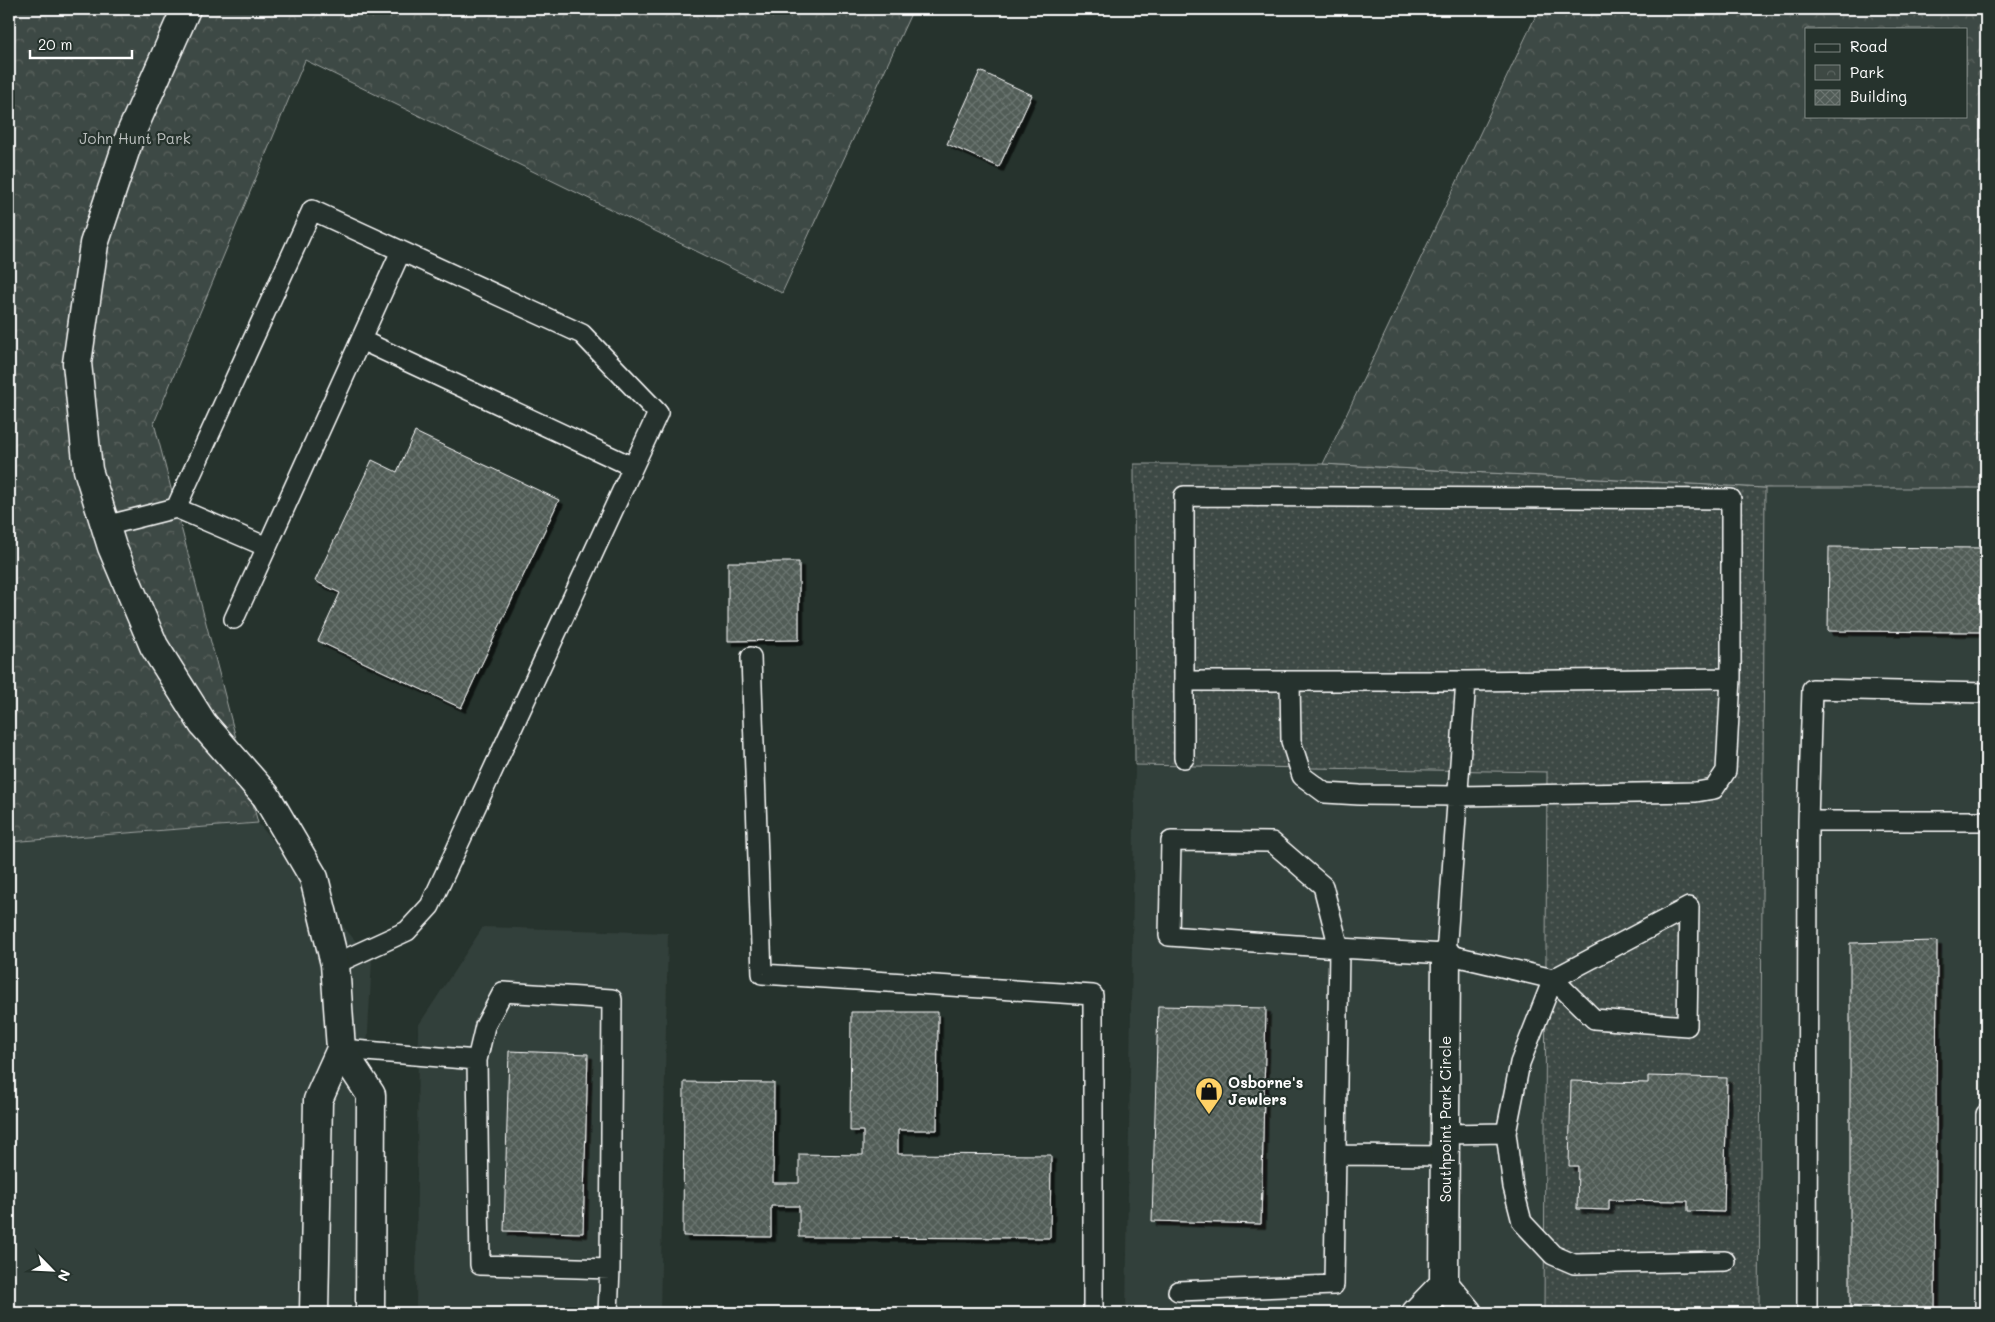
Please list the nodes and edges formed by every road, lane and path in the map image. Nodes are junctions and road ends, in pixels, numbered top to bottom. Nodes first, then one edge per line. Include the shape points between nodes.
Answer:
1 (186, 9) edge
2 (401, 251) junction
3 (361, 340) junction
4 (633, 466) junction
5 (176, 508) junction
6 (105, 526) junction
7 (267, 547) junction
8 (234, 619) dead end
9 (751, 657) dead end
10 (1731, 678) junction
11 (1184, 681) junction
12 (1290, 681) junction
13 (1466, 682) junction
14 (1986, 692) edge
15 (1184, 758) dead end
16 (1458, 796) junction
17 (1808, 821) junction
18 (1986, 821) edge
19 (1339, 948) junction
20 (1446, 954) junction
21 (335, 964) junction
22 (1553, 979) junction
23 (341, 1049) junction
24 (477, 1060) junction
25 (1986, 1114) edge
26 (1506, 1133) junction
27 (1445, 1145) junction
28 (1336, 1155) junction
29 (1725, 1260) dead end
30 (610, 1269) junction
31 (1444, 1284) junction
32 (1178, 1291) dead end
33 (314, 1313) edge
34 (370, 1313) edge
35 (608, 1313) edge
36 (1093, 1313) edge
37 (1416, 1313) edge
38 (1468, 1313) edge
39 (1807, 1313) edge
40 (1985, 1313) edge

1 - 6 street via 131,134 94,244 77,364 88,470
2 - 3 lane
2 - 4 lane via 582,334 658,413
2 - 5 lane via 312,210
3 - 4 lane
3 - 7 lane
4 - 21 lane via 430,906 407,930
5 - 6 lane
5 - 7 lane
6 - 21 street via 154,646 203,724 266,796 314,878
7 - 8 lane
9 - 36 lane via 762,974 1093,996
10 - 11 lane via 1731,499 1184,496
10 - 13 lane
10 - 16 lane via 1726,771 1714,789 1696,792
11 - 12 lane
11 - 15 lane
12 - 13 lane
12 - 16 lane via 1291,741 1302,776 1325,793
13 - 16 lane
14 - 17 lane via 1812,689
16 - 20 lane
17 - 18 lane
17 - 39 lane
19 - 19 lane via 1169,936 1171,841 1272,842 1323,886
19 - 20 lane
19 - 28 lane
20 - 22 lane
20 - 27 street, Southpoint Park Circle
21 - 23 street
22 - 22 lane via 1663,921 1688,907 1687,1026 1594,1019
22 - 26 lane via 1520,1063
23 - 24 lane
23 - 33 street via 318,1100
23 - 34 street via 371,1095
24 - 30 lane via 480,1264
24 - 30 lane via 485,1026 503,992 612,999
25 - 40 lane
26 - 27 lane
26 - 29 lane via 1513,1187 1522,1222 1553,1254 1574,1264
27 - 28 lane
27 - 31 street, Southpoint Park Circle
28 - 32 lane via 1334,1285
30 - 35 lane
31 - 37 street
31 - 38 street

